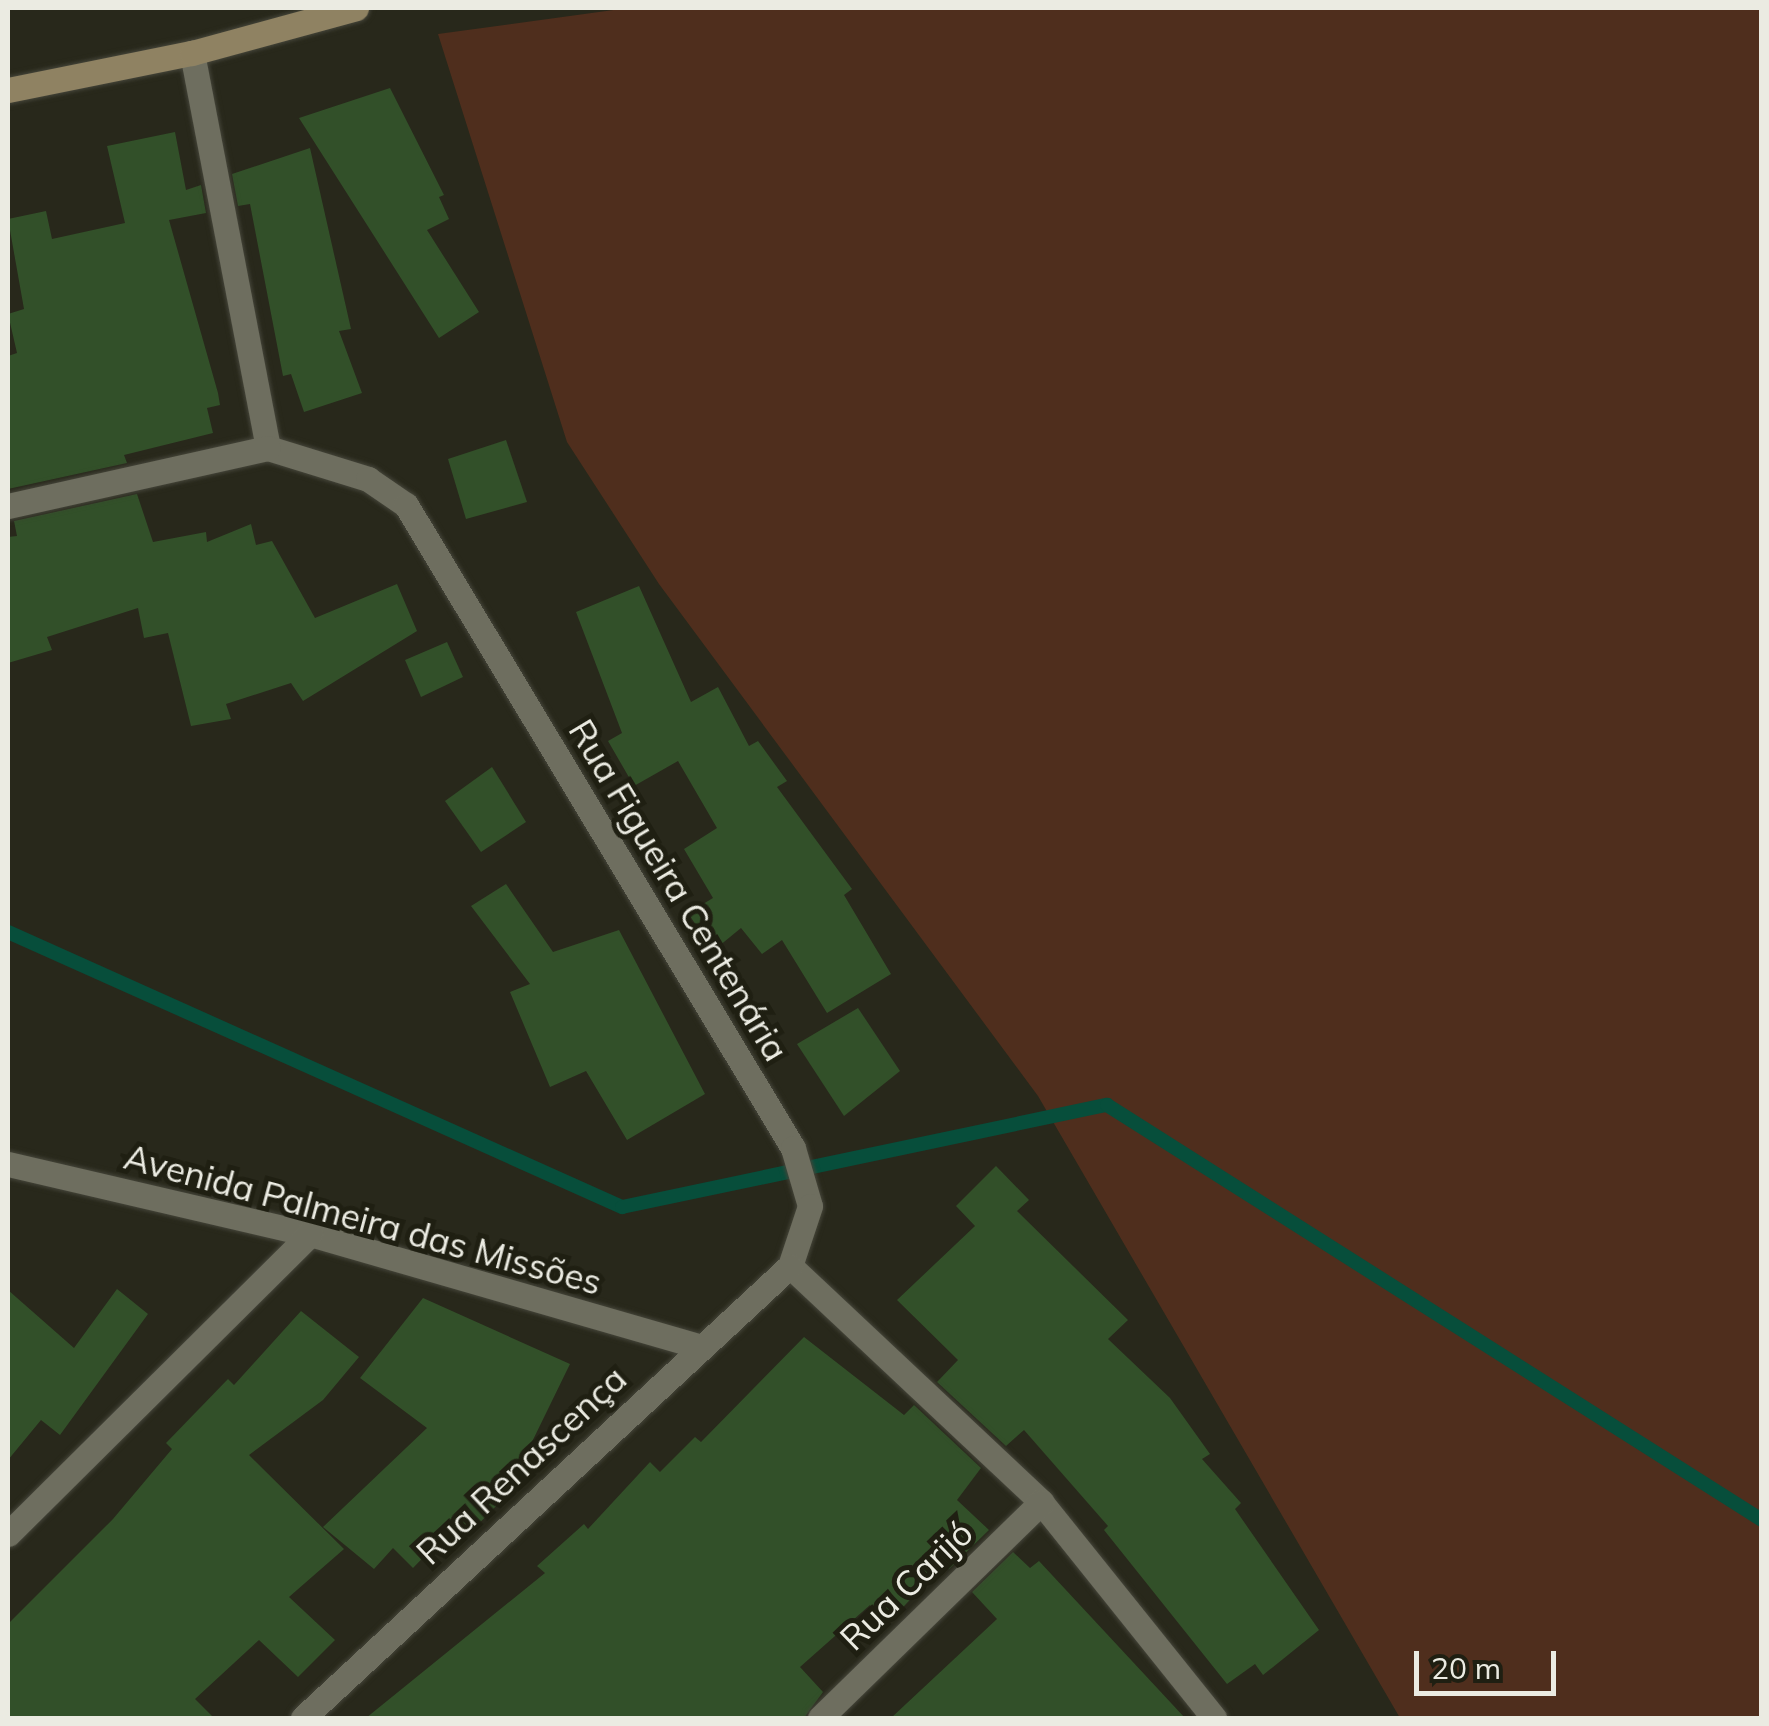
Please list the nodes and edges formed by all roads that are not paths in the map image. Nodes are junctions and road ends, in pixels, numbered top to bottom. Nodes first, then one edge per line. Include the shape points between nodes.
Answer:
1 (356, 8) edge
2 (192, 52) junction
3 (8, 90) edge
4 (268, 448) junction
5 (8, 506) edge
6 (8, 1164) edge
7 (310, 1234) junction
8 (790, 1266) junction
9 (699, 1346) junction
10 (1040, 1502) junction
11 (8, 1534) edge
12 (304, 1718) edge
13 (820, 1718) edge
14 (1214, 1718) edge

1 - 2 street
2 - 3 street
2 - 4 street
4 - 5 street
4 - 8 street, Rua Figueira Centenária via 368,479 406,504 793,1148 810,1206
6 - 7 street, Avenida Palmeira das Missões
7 - 9 street, Avenida Palmeira das Missões
7 - 11 street
8 - 9 street, Rua Renascença
8 - 10 street
9 - 12 street, Rua Renascença
10 - 13 street, Rua Carijó
10 - 14 street

